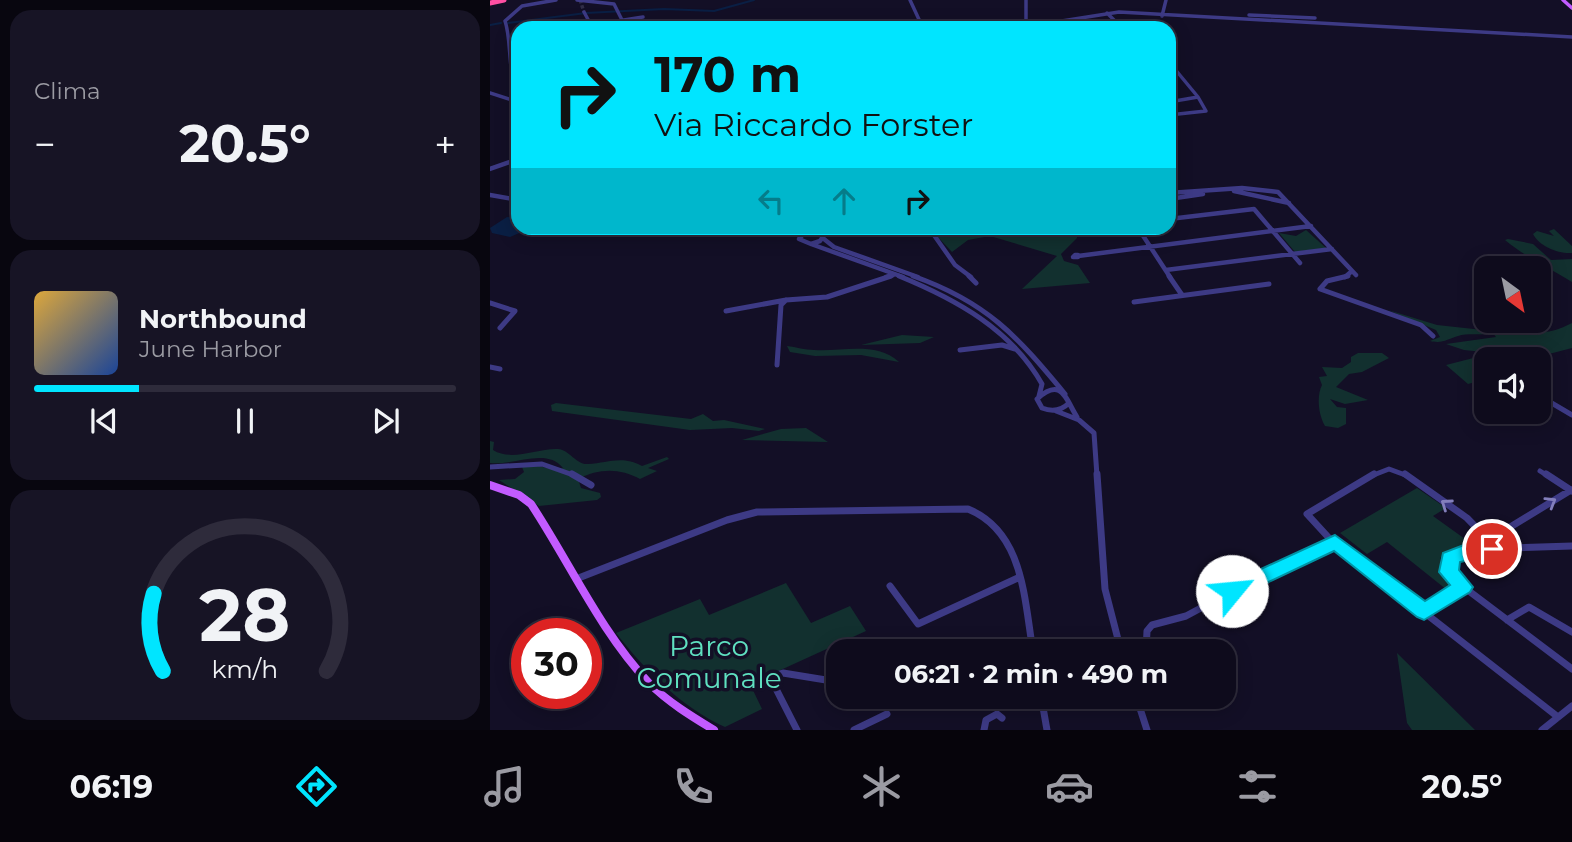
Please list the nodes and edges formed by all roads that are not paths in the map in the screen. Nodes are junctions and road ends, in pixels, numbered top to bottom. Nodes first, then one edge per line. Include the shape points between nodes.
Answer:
1 (496, 0) edge
2 (504, 0) edge
3 (556, 0) edge
4 (578, 0) edge
5 (910, 0) edge
6 (1166, 0) edge
7 (1565, 0) edge
8 (490, 2) edge
9 (1026, 4) edge
10 (1572, 5) edge
11 (1308, 12) dead end
12 (584, 13) tunnel mouth
13 (1109, 14) junction
14 (1163, 15) junction
15 (643, 17) dead end
16 (1249, 18) junction
17 (1308, 18) junction
18 (1315, 19) junction
19 (622, 20) junction
20 (589, 21) edge
21 (616, 21) edge
22 (920, 21) edge
23 (1026, 21) edge
24 (1064, 21) edge
25 (1116, 21) edge
26 (1294, 22) junction
27 (1337, 25) junction
28 (511, 35) edge
29 (1571, 40) edge
30 (1176, 68) edge
31 (490, 93) edge
32 (1198, 97) junction
33 (511, 100) edge
34 (1176, 101) edge
35 (1176, 114) edge
36 (511, 162) edge
37 (490, 169) edge
38 (1261, 190) junction
39 (1176, 192) edge
40 (1256, 194) junction
41 (490, 195) edge
42 (1176, 198) edge
43 (511, 199) edge
44 (1292, 205) junction
45 (1254, 209) joint
46 (1176, 218) edge
47 (1311, 226) junction
48 (1273, 231) junction
49 (805, 235) edge
50 (820, 235) edge
51 (827, 235) edge
52 (934, 235) edge
53 (1143, 235) edge
54 (824, 237) junction
55 (811, 244) junction
56 (1150, 246) junction
57 (1332, 249) junction
58 (1293, 254) junction
59 (1078, 256) dead end
60 (1300, 264) dead end
61 (1166, 270) junction
62 (885, 272) junction
63 (1354, 273) joint
64 (895, 275) junction
65 (880, 278) junction
66 (976, 283) dead end
67 (1269, 284) dead end
68 (1182, 295) junction
69 (786, 300) junction
70 (1134, 302) dead end
71 (490, 303) edge
72 (726, 312) dead end
73 (500, 328) dead end
74 (1433, 336) dead end
75 (1005, 337) junction
76 (1002, 345) junction
77 (1016, 349) junction
78 (960, 351) dead end
79 (777, 365) dead end
80 (490, 367) edge
81 (500, 369) dead end
82 (1065, 394) junction
83 (1039, 396) junction
84 (1069, 403) junction
85 (1551, 403) edge
86 (1056, 411) junction
87 (1572, 415) edge
88 (1079, 420) junction
89 (490, 467) edge
90 (1540, 471) dead end
91 (490, 485) edge
92 (591, 485) dead end
93 (1572, 491) edge
94 (1335, 542) junction
95 (1572, 546) edge
96 (1496, 548) junction
97 (1510, 548) junction
98 (1020, 577) junction
99 (576, 579) junction
100 (890, 586) dead end
101 (1463, 587) junction
102 (1424, 612) junction
103 (1507, 620) junction
104 (1572, 632) edge
105 (1030, 639) edge
106 (1118, 639) edge
107 (1147, 639) edge
108 (1572, 669) edge
109 (826, 680) edge
110 (1572, 706) edge
111 (1043, 709) edge
112 (1140, 709) edge
113 (887, 714) dead end
114 (1558, 717) junction
115 (1002, 718) dead end
116 (714, 730) edge
117 (797, 730) edge
118 (854, 730) edge
119 (984, 730) edge
120 (1047, 730) edge
121 (1146, 730) edge
122 (1542, 730) edge

1 - 8 highway
2 - 8 highway
3 - 28 street via 519,7 505,21
4 - 19 street via 614,4
5 - 22 street
6 - 14 street
7 - 10 main road
9 - 23 street via 1019,6
11 - 17 street
12 - 20 street
13 - 14 street
13 - 24 street
13 - 25 street
14 - 16 street
15 - 19 street
16 - 17 street
16 - 26 street
17 - 18 street
18 - 26 street
18 - 27 street
19 - 21 street
26 - 27 street
27 - 29 street
30 - 32 street
31 - 33 street
32 - 34 street
32 - 35 street via 1206,111
36 - 37 street
38 - 39 street
38 - 40 street
38 - 44 street via 1280,193
40 - 42 street via 1223,191
40 - 44 street
41 - 43 street
44 - 47 street
45 - 46 street
45 - 48 street
47 - 48 street
47 - 57 street
48 - 56 street
48 - 58 street
49 - 55 street via 799,238 801,242
50 - 54 street
51 - 54 street
52 - 66 street via 957,267
53 - 56 street
54 - 55 street
54 - 82 street via 834,247 931,282 981,308 1019,338
55 - 62 street
56 - 59 street
56 - 61 street
57 - 58 street
57 - 63 street
58 - 60 street
58 - 61 street
61 - 68 street
62 - 64 street
62 - 65 street
63 - 74 street via 1327,281 1320,289 1421,325
64 - 65 street
64 - 75 street via 961,305
65 - 69 street via 827,297
67 - 68 street
68 - 70 street
69 - 72 street
69 - 79 street via 781,305
71 - 73 street via 515,311
75 - 76 street
75 - 77 street
76 - 77 street
76 - 78 street
77 - 83 street via 1040,380
80 - 81 street
82 - 83 street via 1054,391
82 - 84 street
83 - 86 street via 1039,405
84 - 86 street
84 - 88 street
85 - 87 street
86 - 88 street
88 - 106 street via 1095,436 1105,589
89 - 92 street via 550,464
90 - 93 street
91 - 99 main road via 530,503
97 -> 93 street via 1504,536 1507,529
96 -> 94 street via 1481,528 1387,468 1307,512 1310,521
94 - 102 street
94 - 107 street via 1188,615 1152,625
95 - 97 street
96 - 97 street
96 - 101 street via 1450,558 1449,572
98 - 99 street via 1010,543 997,527 981,513 964,509 757,512
98 - 100 street via 918,624
98 - 105 street
99 - 116 main road via 621,653 685,712
101 - 102 street
101 - 103 street
102 - 114 street
103 - 104 street via 1532,608
103 - 108 street
109 - 117 street via 783,673 770,677
110 - 114 street
111 - 120 street
112 - 121 street
113 - 118 street
114 - 122 street
115 - 119 street via 997,714 986,720

